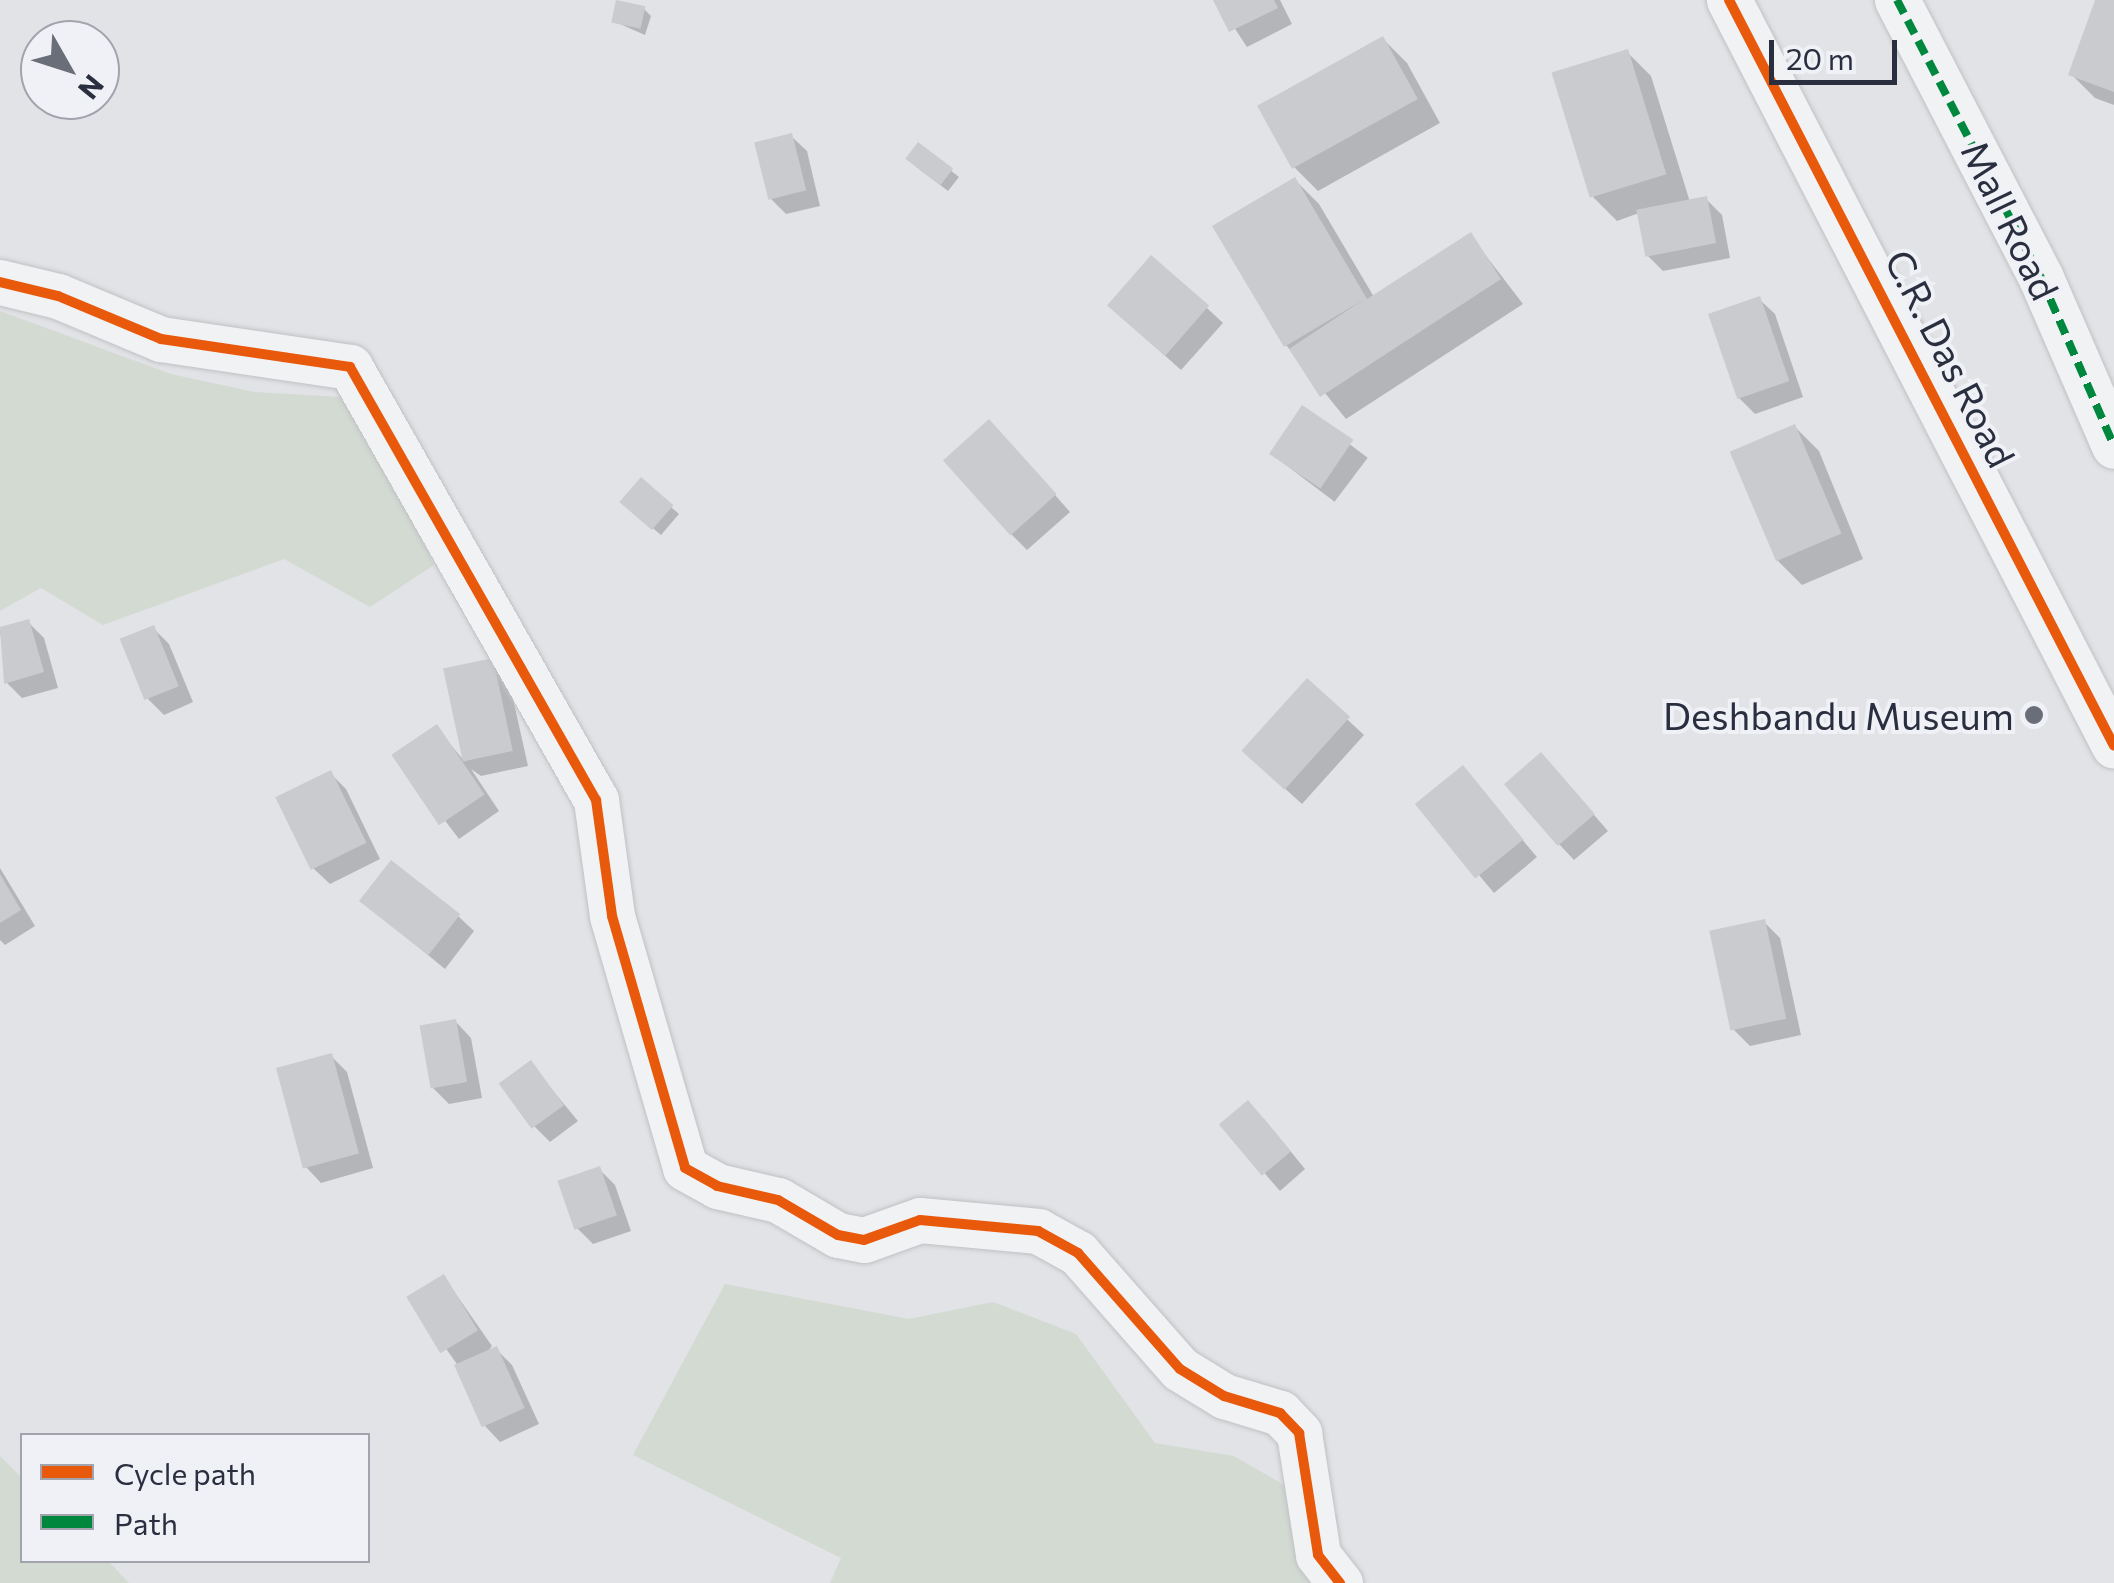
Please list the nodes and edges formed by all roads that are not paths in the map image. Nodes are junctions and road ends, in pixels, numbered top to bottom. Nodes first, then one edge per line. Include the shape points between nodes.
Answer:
1 (1730, 0) edge
2 (1897, 0) edge
3 (0, 282) edge
4 (2114, 446) edge
5 (2114, 746) edge
6 (1340, 1583) edge

1 - 5 street, C.R. Das Road
2 - 4 street, Mall Road via 2041,278
3 - 6 street via 58,296 161,339 350,366 596,800 612,916 685,1168 716,1186 778,1200 838,1236 864,1240 920,1220 1038,1231 1078,1252 1180,1369 1224,1396 1280,1413 1299,1432 1318,1555

